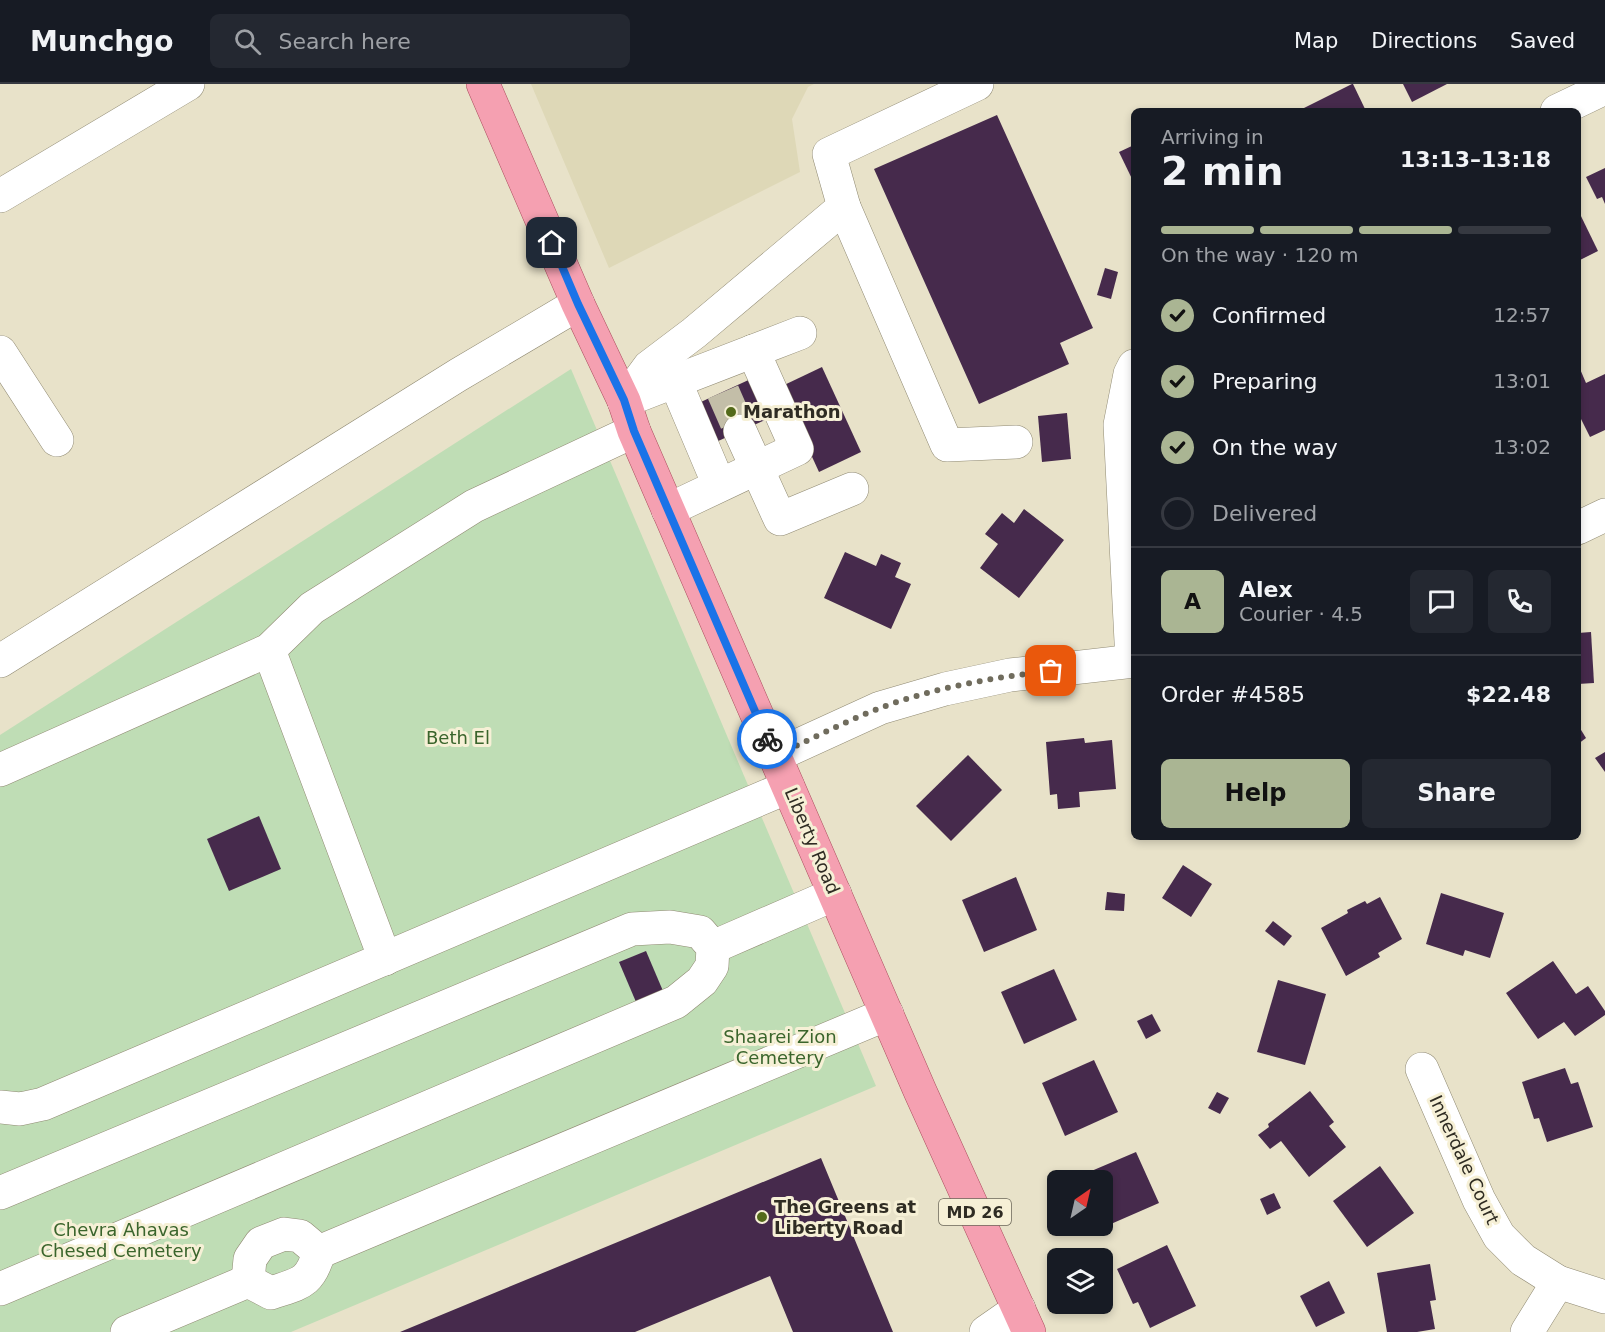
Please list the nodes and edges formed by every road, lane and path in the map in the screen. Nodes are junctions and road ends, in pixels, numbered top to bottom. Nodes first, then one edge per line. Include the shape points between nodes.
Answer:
1 (188, 84) edge
2 (483, 84) edge
3 (977, 84) edge
4 (1605, 88) edge
5 (1563, 108) edge
6 (0, 196) edge
7 (844, 207) junction
8 (578, 304) junction
9 (694, 333) junction
10 (800, 333) dead end
11 (753, 351) junction
12 (0, 352) edge
13 (1131, 372) edge
14 (717, 379) junction
15 (675, 381) junction
16 (624, 400) junction
17 (634, 431) junction
18 (740, 431) tunnel mouth
19 (57, 440) dead end
20 (1016, 442) dead end
21 (758, 468) junction
22 (719, 485) junction
23 (852, 489) dead end
24 (668, 510) junction
25 (1605, 515) edge
26 (1581, 527) edge
27 (1131, 625) edge
28 (269, 650) junction
29 (0, 661) edge
30 (1131, 661) edge
31 (775, 756) junction
32 (0, 770) edge
33 (789, 787) junction
34 (835, 894) junction
35 (713, 947) junction
36 (385, 959) junction
37 (887, 1014) junction
38 (1422, 1069) dead end
39 (0, 1107) edge
40 (0, 1193) edge
41 (319, 1252) junction
42 (248, 1281) junction
43 (1558, 1282) junction
44 (0, 1289) edge
45 (1605, 1297) edge
46 (1024, 1321) edge
47 (127, 1332) edge
48 (986, 1332) edge
49 (1527, 1332) edge

1 - 6 street
2 - 8 main road, Liberty Road / MD 26
3 - 7 street via 829,154
4 - 5 street
7 - 9 street
7 - 20 street via 947,445
8 - 16 main road, Liberty Road / MD 26
8 - 29 street
9 - 14 street
9 - 16 street via 649,367
10 - 11 street
11 - 14 street
11 - 21 street via 797,449
12 - 19 street
13 - 27 street via 1120,425
14 - 15 street
15 - 16 street
15 - 22 street
16 - 17 main road, Liberty Road / MD 26
17 - 24 main road, Liberty Road / MD 26
17 - 28 street via 474,506 312,608
18 - 21 street
21 - 22 street
21 - 23 street via 780,519
22 - 24 street
24 - 31 main road, Liberty Road / MD 26
25 - 26 street
28 - 32 street
28 - 36 street
30 - 31 street via 1010,675 945,689 880,708
31 - 33 main road, Liberty Road / MD 26
33 - 34 main road, Liberty Road / MD 26
33 - 36 street
34 - 35 street
34 - 37 main road, Liberty Road / MD 26
35 - 40 street via 700,932 670,927 632,929
35 - 44 street via 712,966 702,981 676,1002
36 - 39 street via 43,1104 20,1109
37 - 41 street
37 - 46 main road, Liberty Road / MD 26
38 - 43 street, Innerdale Court via 1479,1200 1499,1236 1523,1260
41 - 42 street via 304,1281 271,1293
41 - 42 street via 300,1236 284,1234 261,1243 250,1260
42 - 47 street
43 - 45 street, Innerdale Court
43 - 49 street
46 - 48 street

